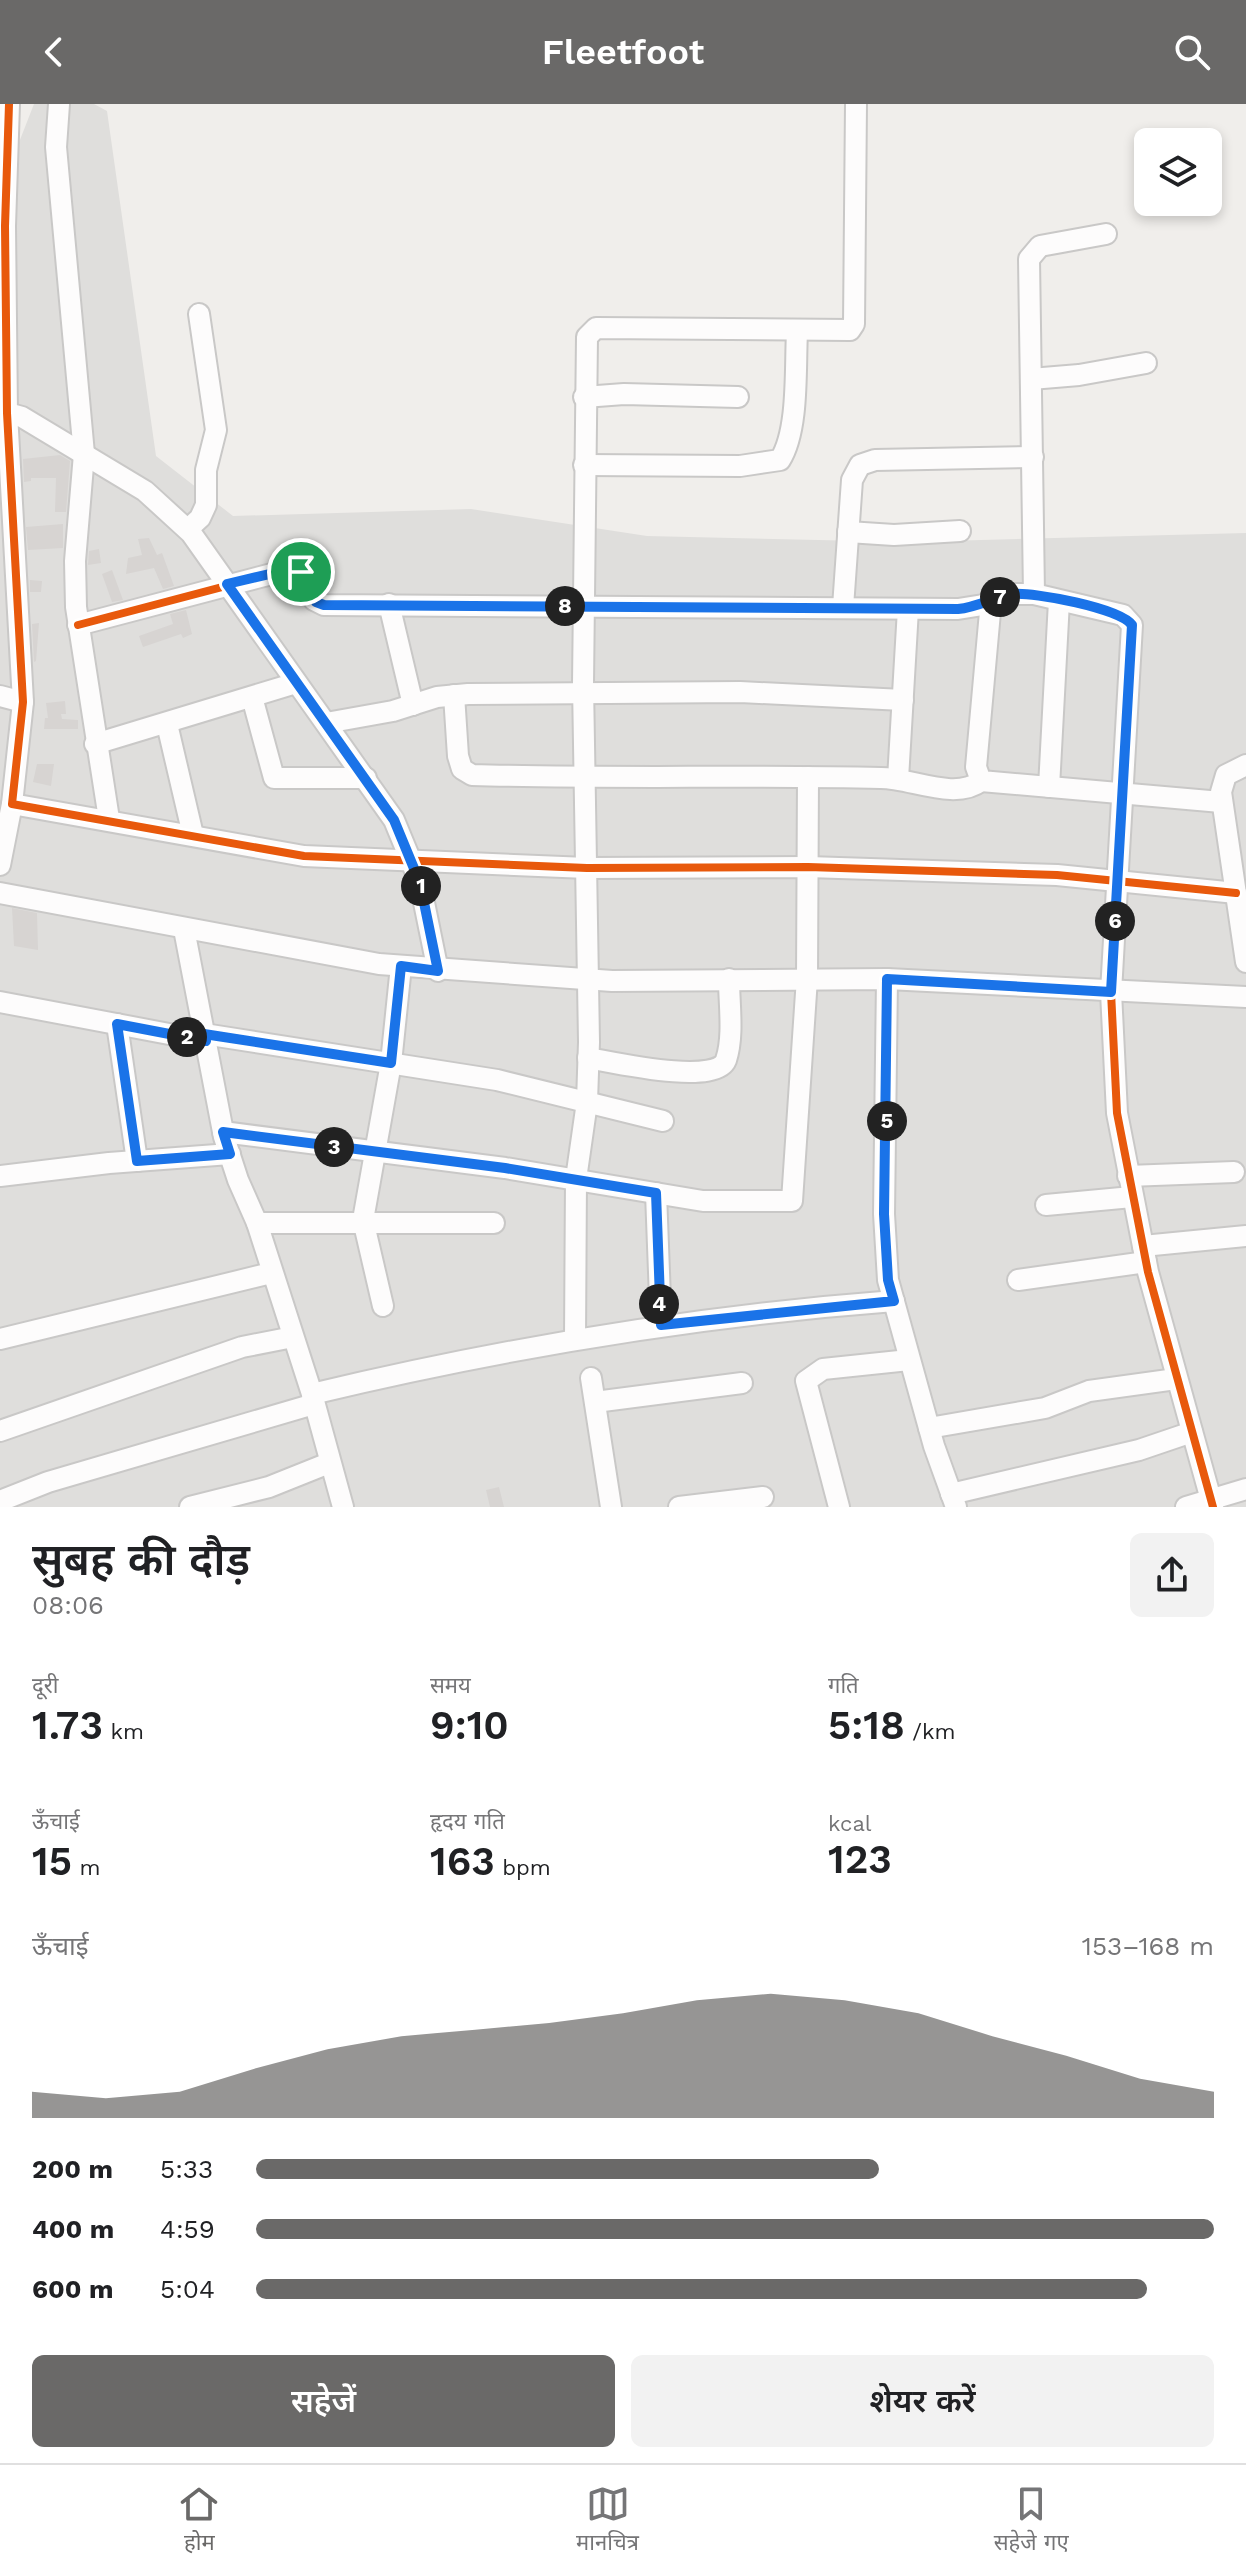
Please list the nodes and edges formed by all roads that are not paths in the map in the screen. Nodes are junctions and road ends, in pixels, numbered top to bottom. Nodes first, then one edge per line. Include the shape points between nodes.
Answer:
1 (9, 104) edge
2 (59, 104) edge
3 (856, 104) edge
4 (1106, 234) dead end
5 (199, 314) dead end
6 (797, 332) junction
7 (1146, 363) dead end
8 (1031, 379) junction
9 (584, 397) junction
10 (738, 397) dead end
11 (4, 412) edge
12 (84, 454) junction
13 (1033, 457) junction
14 (584, 465) junction
15 (188, 529) junction
16 (960, 531) dead end
17 (848, 532) junction
18 (227, 584) junction
19 (1034, 594) junction
20 (991, 601) junction
21 (1059, 601) junction
22 (389, 604) junction
23 (584, 605) junction
24 (843, 607) junction
25 (908, 609) junction
26 (78, 625) junction
27 (296, 683) junction
28 (583, 690) junction
29 (454, 695) junction
30 (0, 696) edge
31 (252, 697) junction
32 (903, 700) junction
33 (23, 702) junction
34 (413, 705) junction
35 (326, 723) junction
36 (167, 724) junction
37 (95, 744) junction
38 (1246, 765) edge
39 (7, 776) edge
40 (808, 777) junction
41 (366, 778) junction
42 (585, 778) junction
43 (898, 779) junction
44 (981, 781) junction
45 (1049, 787) junction
46 (1121, 791) junction
47 (1221, 802) junction
48 (12, 804) junction
49 (109, 819) junction
50 (193, 835) junction
51 (412, 861) junction
52 (0, 865) edge
53 (808, 867) junction
54 (587, 868) junction
55 (1117, 879) junction
56 (0, 893) edge
57 (1236, 893) junction
58 (184, 929) junction
59 (1246, 962) edge
60 (401, 966) junction
61 (438, 971) junction
62 (807, 978) junction
63 (729, 979) junction
64 (887, 979) junction
65 (589, 980) junction
66 (1111, 992) junction
67 (1246, 997) edge
68 (0, 1002) edge
69 (117, 1024) junction
70 (205, 1038) junction
71 (588, 1058) junction
72 (391, 1063) junction
73 (587, 1102) junction
74 (663, 1121) dead end
75 (223, 1132) junction
76 (375, 1153) junction
77 (230, 1154) junction
78 (137, 1161) junction
79 (1234, 1172) dead end
80 (0, 1176) edge
81 (1128, 1176) junction
82 (576, 1179) junction
83 (656, 1193) junction
84 (1132, 1197) junction
85 (1046, 1205) dead end
86 (363, 1220) junction
87 (257, 1223) junction
88 (494, 1223) dead end
89 (1246, 1236) edge
90 (1145, 1254) junction
91 (271, 1273) junction
92 (1018, 1280) dead end
93 (894, 1301) junction
94 (383, 1306) dead end
95 (661, 1325) junction
96 (293, 1337) junction
97 (0, 1339) edge
98 (575, 1339) junction
99 (909, 1360) junction
100 (591, 1378) dead end
101 (1176, 1379) junction
102 (742, 1383) dead end
103 (313, 1399) junction
104 (595, 1402) junction
105 (929, 1428) junction
106 (0, 1431) edge
107 (1192, 1432) junction
108 (329, 1463) junction
109 (1246, 1489) edge
110 (763, 1497) dead end
111 (0, 1501) edge
112 (953, 1501) edge
113 (1212, 1504) edge
114 (190, 1507) edge
115 (343, 1507) edge
116 (611, 1507) edge
117 (679, 1507) edge
118 (839, 1507) edge
119 (1186, 1507) edge

1 - 11 street
2 - 12 street via 56,147
3 - 6 street via 854,324 843,333
4 - 8 street via 1040,246 1032,253
5 - 15 street via 216,430 206,470 206,505
6 - 9 street via 596,328 585,347
6 - 14 street via 794,406 780,460 740,466
7 - 8 street
8 - 13 street
9 - 10 street
9 - 14 street
11 - 12 street
11 - 33 street
12 - 15 street via 145,491
12 - 26 street via 75,561
13 - 17 street via 865,462 852,480
13 - 19 street
14 - 23 street
15 - 18 street
16 - 17 street
17 - 24 street
18 - 22 street via 295,570 307,578 318,604
18 - 26 street
18 - 27 street
19 - 20 street
19 - 21 street
20 - 25 street via 973,608
20 - 44 street via 976,767
21 - 45 street
21 - 46 street via 1123,615 1132,625
22 - 23 street
22 - 34 street
23 - 24 street
23 - 28 street
24 - 25 street
25 - 32 street
26 - 37 street
27 - 31 street
27 - 35 street
28 - 29 street
28 - 32 street
28 - 42 street
29 - 34 street
29 - 42 street via 458,756 466,772
30 - 33 street
31 - 36 street
31 - 41 street via 274,778
32 - 43 street
33 - 39 street
34 - 35 street
35 - 41 street
36 - 37 street
36 - 50 street
37 - 49 street
38 - 47 street via 1226,775
39 - 48 street
40 - 42 street
40 - 43 street
40 - 53 street
41 - 51 street via 394,820
42 - 54 street
43 - 44 street via 959,789
44 - 45 street
45 - 46 street
46 - 47 street
46 - 55 street
47 - 57 street
48 - 49 street
48 - 52 street
49 - 50 street
50 - 51 street via 304,856
51 - 54 street
51 - 61 street
53 - 54 street
53 - 55 street
53 - 62 street
54 - 65 street
55 - 57 street
55 - 66 street
56 - 58 street
57 - 59 street
58 - 60 street
58 - 70 street
60 - 61 street
60 - 72 street
61 - 65 street
62 - 63 street
62 - 64 street
62 - 83 street via 794,1200 703,1201
63 - 65 street
63 - 71 street via 729,1037 726,1060 718,1069 695,1073
64 - 66 street
64 - 93 street via 884,1214
65 - 71 street
66 - 67 street
66 - 81 street via 1117,1113
68 - 69 street
69 - 70 street
69 - 78 street
70 - 72 street
70 - 75 street
71 - 73 street
72 - 73 street via 497,1080
72 - 76 street
73 - 74 street
73 - 82 street
75 - 76 street
75 - 77 street
76 - 82 street
76 - 86 street
77 - 78 street
77 - 87 street
78 - 80 street
79 - 81 street
81 - 84 street
82 - 83 street
82 - 98 street
83 - 95 street
84 - 85 street
84 - 90 street
86 - 87 street
86 - 88 street
86 - 94 street
87 - 91 street
89 - 90 street
90 - 92 street
90 - 101 street
91 - 96 street
91 - 97 street
93 - 95 street
93 - 99 street
95 - 98 street
96 - 103 street
96 - 106 street via 242,1347
98 - 103 street via 437,1364
99 - 105 street
99 - 118 street via 823,1369 806,1381
100 - 104 street
101 - 105 street via 1089,1391 1045,1408
101 - 107 street
102 - 104 street
103 - 108 street
103 - 111 street
104 - 116 street
105 - 112 street
107 - 112 street
107 - 113 street
108 - 114 street via 269,1487
108 - 115 street
109 - 113 street
110 - 117 street
113 - 119 street

